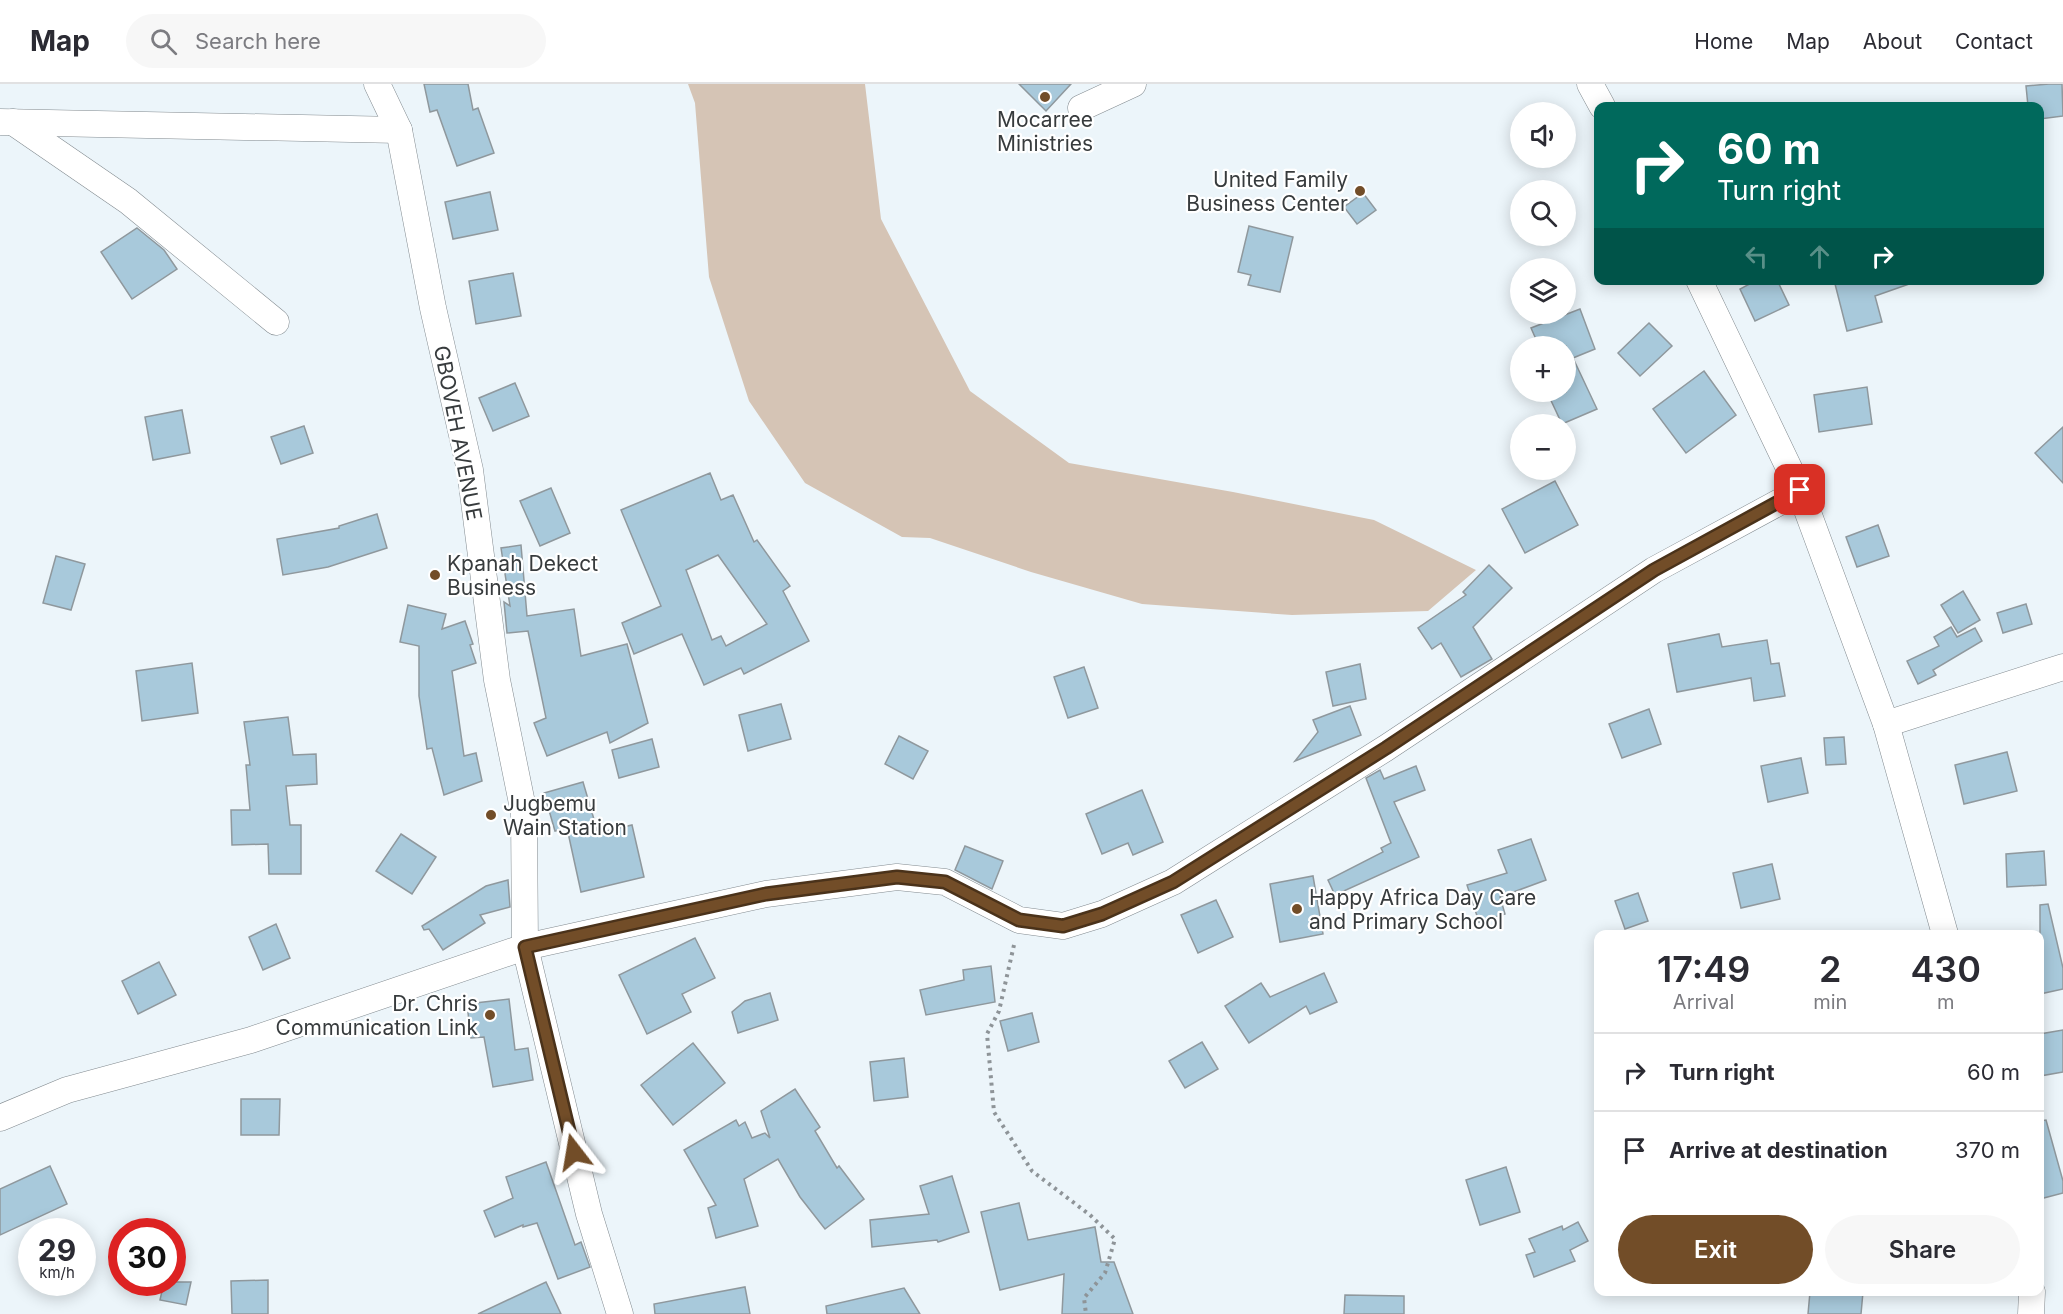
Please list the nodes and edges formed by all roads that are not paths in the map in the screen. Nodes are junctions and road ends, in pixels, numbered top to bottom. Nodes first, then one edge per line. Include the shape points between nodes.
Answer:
1 (377, 84) edge
2 (1133, 84) edge
3 (1590, 84) edge
4 (1600, 102) edge
5 (1081, 108) dead end
6 (7, 122) edge
7 (399, 130) junction
8 (1701, 285) edge
9 (276, 322) dead end
10 (1800, 490) junction
11 (2063, 667) edge
12 (1886, 724) junction
13 (1943, 930) edge
14 (525, 947) junction
15 (0, 1118) edge
16 (2032, 1296) edge
17 (620, 1314) edge
18 (2031, 1314) edge

1 - 7 street, GBOVEH AVENUE
2 - 5 street
3 - 4 street
6 - 7 street
6 - 9 street via 128,201
7 - 14 street, GBOVEH AVENUE via 433,308 470,470 497,680 524,813
8 - 10 street
10 - 12 street
10 - 14 street via 1654,570 1386,748 1173,882 1102,914 1063,926 1019,920 945,882 897,877 766,894
11 - 12 street
12 - 13 street
14 - 15 street via 251,1040 67,1090
14 - 17 street, GBOVEH AVENUE via 586,1203
16 - 18 street

